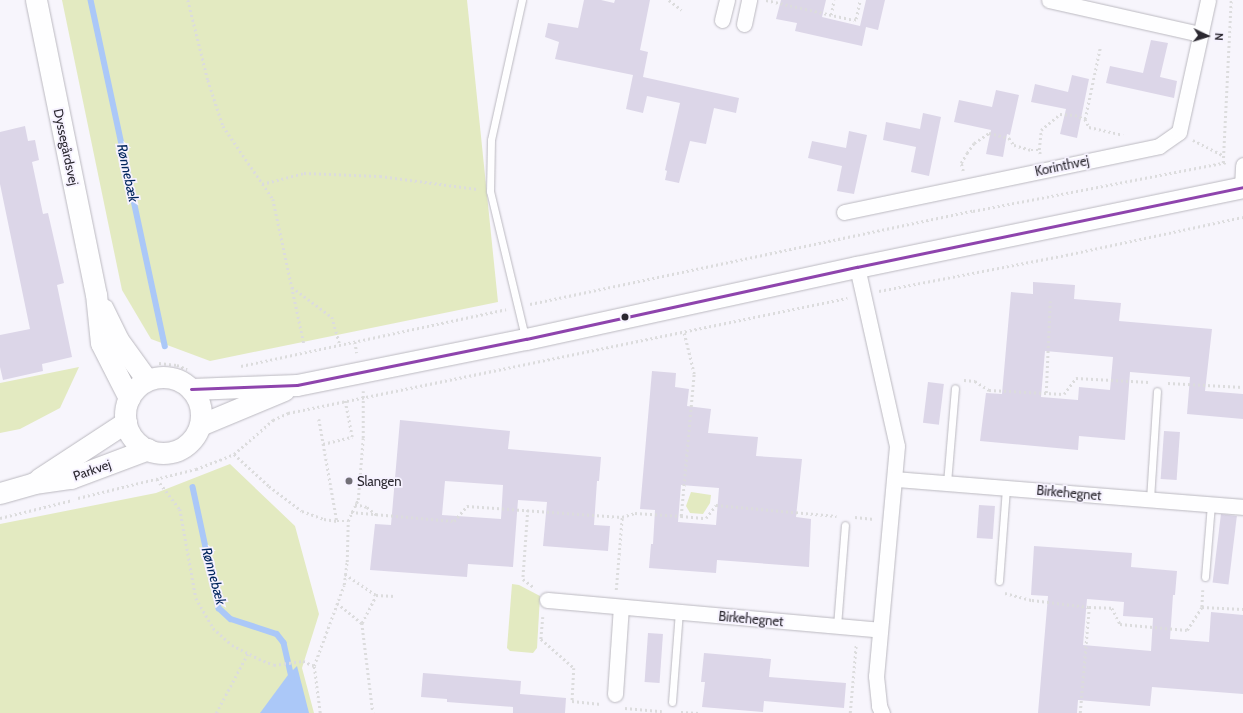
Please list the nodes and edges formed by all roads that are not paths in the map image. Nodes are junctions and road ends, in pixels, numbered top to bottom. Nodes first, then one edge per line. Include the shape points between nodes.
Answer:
1 (36, 0) edge
2 (522, 0) edge
3 (727, 0) edge
4 (749, 0) edge
5 (1049, 0) edge
6 (1208, 0) edge
7 (722, 20) dead end
8 (744, 24) dead end
9 (1200, 34) junction
10 (1236, 163) edge
11 (1243, 187) edge
12 (844, 212) dead end
13 (857, 267) junction
14 (96, 294) junction
15 (526, 339) junction
16 (151, 371) junction
17 (192, 380) junction
18 (297, 385) junction
19 (955, 388) road end
20 (1157, 391) dead end
21 (129, 398) junction
22 (126, 422) junction
23 (200, 425) junction
24 (148, 450) junction
25 (894, 479) junction
26 (34, 483) junction
27 (947, 483) junction
28 (1006, 488) junction
29 (0, 493) edge
30 (1150, 499) junction
31 (1211, 504) junction
32 (1243, 506) edge
33 (845, 525) dead end
34 (1205, 577) road end
35 (998, 581) road end
36 (547, 600) road end
37 (618, 606) junction
38 (679, 612) junction
39 (837, 626) junction
40 (880, 630) junction
41 (615, 699) road end
42 (672, 702) dead end
43 (882, 713) edge

1 - 14 street, Dyssegårdsvej
2 - 15 lane via 491,140 490,191
3 - 7 street
4 - 8 street
5 - 9 street
6 - 9 street
9 - 12 street, Korinthvej via 1179,132 1159,146
10 - 11 street
11 - 13 street
13 - 15 street
13 - 25 street via 896,446
14 - 16 street, Dyssegårdsvej via 118,340
14 - 21 street, Dyssegårdsvej via 101,343
15 - 18 street
16 - 17 street via 184,383
16 - 21 street
17 - 18 street
17 - 23 street via 200,406
18 - 23 street
19 - 27 lane
20 - 30 lane
21 - 22 street
22 - 24 street via 134,438
22 - 26 street, Parkvej
23 - 24 street via 191,441 179,449 166,453
24 - 26 street, Parkvej via 71,478
25 - 27 street, Birkehegnet
25 - 40 street
26 - 29 street, Parkvej
27 - 28 street, Birkehegnet
28 - 30 street, Birkehegnet
28 - 35 lane
30 - 31 street, Birkehegnet
31 - 32 street, Birkehegnet
31 - 34 lane
33 - 39 lane
36 - 37 street, Birkehegnet
37 - 38 street, Birkehegnet
37 - 41 street
38 - 39 street, Birkehegnet
38 - 42 lane
39 - 40 street, Birkehegnet
40 - 43 street via 876,676

